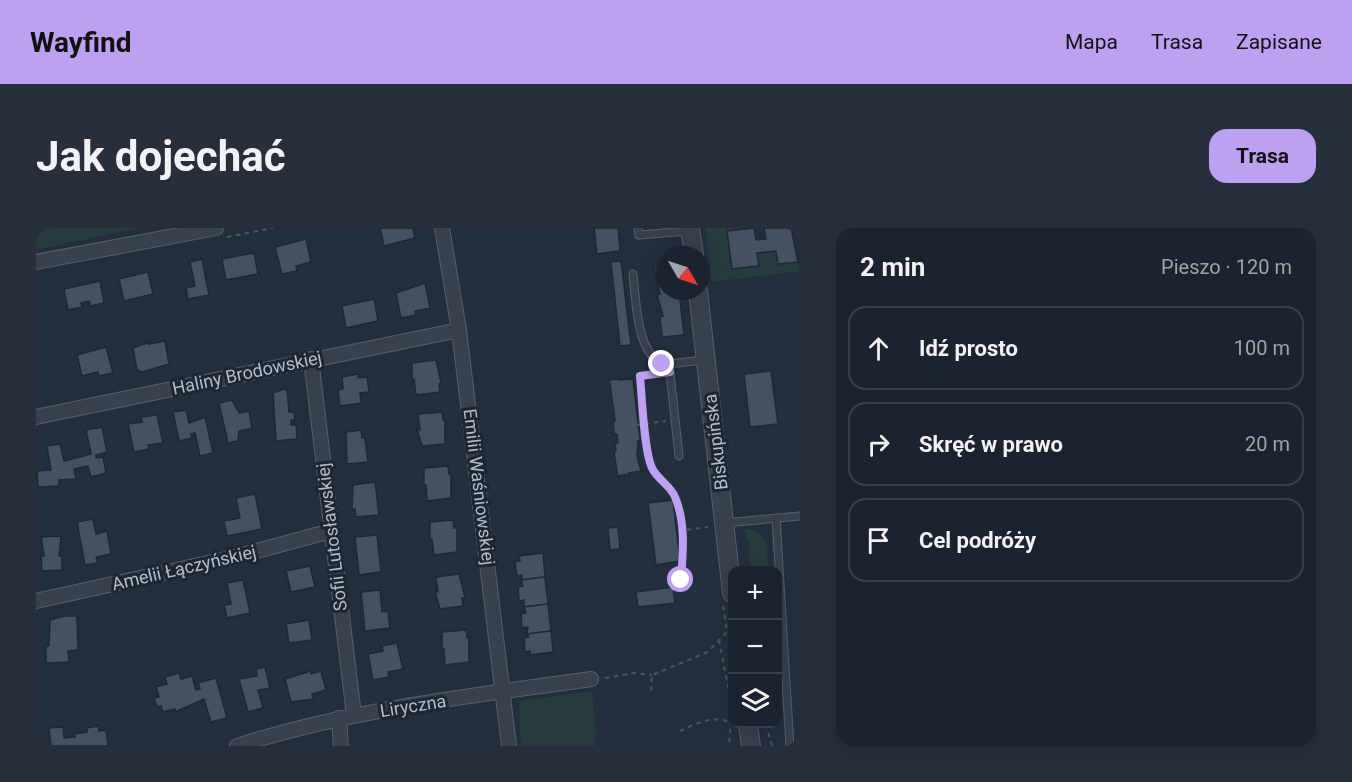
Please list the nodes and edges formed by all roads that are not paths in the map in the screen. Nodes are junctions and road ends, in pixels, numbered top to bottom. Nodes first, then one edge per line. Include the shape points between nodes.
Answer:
1 (216, 228) edge
2 (442, 228) edge
3 (638, 228) edge
4 (691, 229) edge
5 (693, 246) edge
6 (36, 262) edge
7 (633, 274) dead end
8 (699, 300) edge
9 (459, 330) junction
10 (311, 359) junction
11 (706, 359) junction
12 (669, 368) junction
13 (36, 417) edge
14 (679, 456) dead end
15 (800, 516) edge
16 (776, 518) junction
17 (720, 524) junction
18 (331, 531) junction
19 (728, 570) edge
20 (36, 601) edge
21 (591, 679) road end
22 (504, 692) junction
23 (354, 716) junction
24 (339, 718) junction
25 (749, 728) edge
26 (237, 746) edge
27 (341, 746) edge
28 (509, 746) edge
29 (751, 746) edge
30 (790, 746) edge

1 - 6 street
2 - 9 street, Emilii Waśniowskiej
3 - 4 lane via 639,235
4 - 5 street
7 - 12 lane via 642,339 657,360
8 - 11 street, Biskupińska
9 - 10 street, Haliny Brodowskiej
9 - 22 street, Emilii Waśniowskiej
10 - 13 street, Haliny Brodowskiej
10 - 18 street, Sofii Lutosławskiej
11 - 12 lane
11 - 17 street, Biskupińska
12 - 14 lane
15 - 16 lane
16 - 17 lane
16 - 30 lane
17 - 19 street, Biskupińska
18 - 20 street, Amelii Łączyńskiej via 231,558
18 - 23 street, Sofii Lutosławskiej
21 - 22 street, Liryczna
22 - 23 street, Liryczna
22 - 28 street, Emilii Waśniowskiej
23 - 24 street, Liryczna
24 - 26 street, Liryczna
24 - 27 street
25 - 29 street

